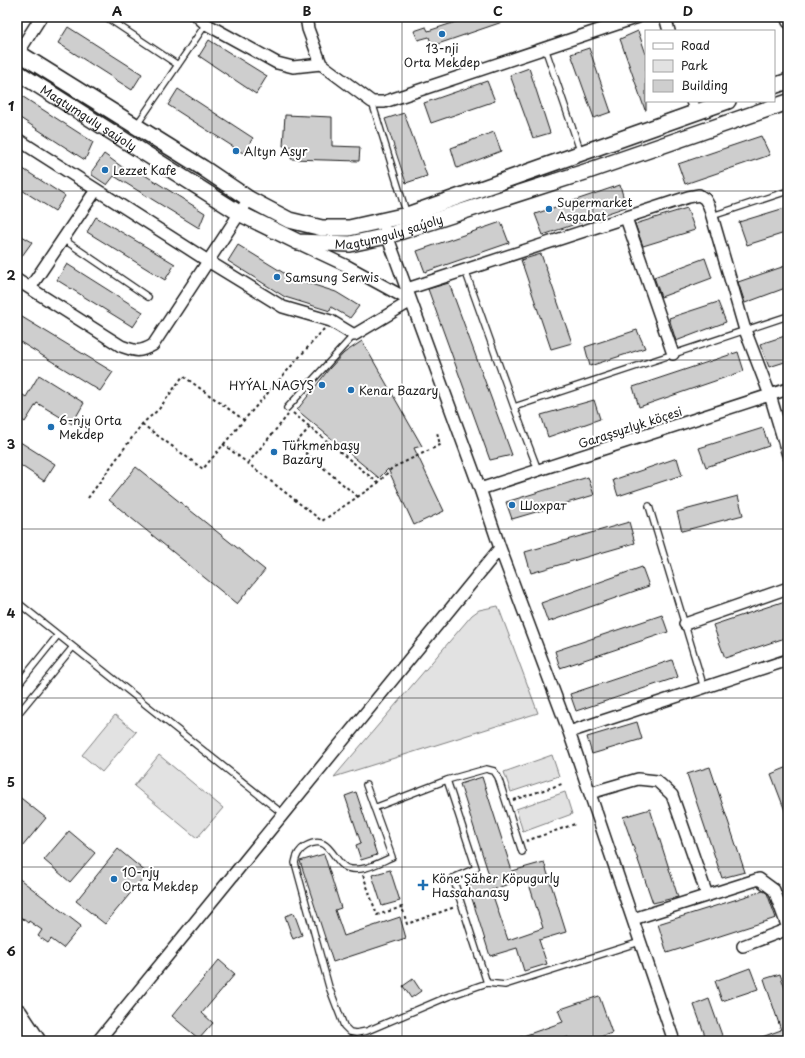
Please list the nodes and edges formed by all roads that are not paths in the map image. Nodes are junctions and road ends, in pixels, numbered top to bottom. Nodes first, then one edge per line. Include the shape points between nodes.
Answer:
1 (41, 17) edge
2 (106, 17) edge
3 (306, 17) edge
4 (638, 17) edge
5 (665, 17) edge
6 (786, 17) edge
7 (202, 20) edge
8 (788, 22) edge
9 (669, 30) edge
10 (545, 48) junction
11 (18, 52) edge
12 (321, 64) junction
13 (178, 65) junction
14 (17, 72) edge
15 (788, 81) edge
16 (775, 86) edge
17 (372, 102) junction
18 (721, 102) edge
19 (788, 102) edge
20 (694, 106) edge
21 (136, 126) junction
22 (17, 139) edge
23 (581, 154) junction
24 (96, 190) junction
25 (788, 190) edge
26 (249, 198) junction
27 (239, 212) junction
28 (407, 215) junction
29 (712, 216) junction
30 (626, 218) junction
31 (382, 221) junction
32 (387, 236) junction
33 (63, 238) junction
34 (298, 242) junction
35 (208, 261) junction
36 (465, 270) junction
37 (17, 280) edge
38 (30, 288) junction
39 (407, 289) junction
40 (148, 297) dead end
41 (411, 302) junction
42 (788, 316) edge
43 (745, 330) junction
44 (354, 335) junction
45 (673, 354) junction
46 (788, 389) edge
47 (770, 395) junction
48 (514, 407) junction
49 (288, 408) dead end
50 (788, 455) edge
51 (538, 470) junction
52 (480, 488) junction
53 (649, 506) dead end
54 (500, 548) junction
55 (788, 588) edge
56 (17, 602) edge
57 (685, 624) junction
58 (58, 635) junction
59 (73, 647) junction
60 (788, 660) edge
61 (17, 686) edge
62 (704, 688) junction
63 (17, 715) edge
64 (569, 732) junction
65 (447, 780) junction
66 (366, 785) dead end
67 (590, 793) junction
68 (374, 808) junction
69 (284, 814) junction
70 (522, 852) dead end
71 (707, 895) junction
72 (633, 919) junction
73 (788, 929) edge
74 (640, 942) junction
75 (744, 946) dead end
76 (487, 983) junction
77 (17, 1014) edge
78 (35, 1041) edge
79 (98, 1041) edge
80 (674, 1041) edge

1 - 11 street
2 - 13 lane
3 - 12 street
4 - 10 street
5 - 9 street
6 - 8 street
7 - 12 street via 277,63 293,67
7 - 13 lane
10 - 17 street via 384,102
10 - 23 lane
11 - 21 street, Magtymguly şaýoly
12 - 17 street
13 - 21 lane
14 - 27 street, Magtymguly şaýoly
15 - 16 street
17 - 28 lane
18 - 20 street, Magtymguly şaýoly
19 - 32 street, Magtymguly şaýoly via 588,171
20 - 23 street, Magtymguly şaýoly
21 - 26 street, Magtymguly şaýoly
22 - 24 street
23 - 28 street, Magtymguly şaýoly
24 - 33 street
24 - 35 street
25 - 29 lane
26 - 27 street
26 - 31 street, Magtymguly şaýoly via 289,220 322,228 349,228
27 - 34 street, Magtymguly şaýoly
27 - 35 street
28 - 31 street, Magtymguly şaýoly
29 - 30 street via 705,199 699,195
29 - 43 street
30 - 36 street
30 - 45 street
31 - 32 street
32 - 34 street, Magtymguly şaýoly via 350,244
32 - 39 street
33 - 38 street
33 - 40 lane
34 - 41 street
35 - 38 street via 153,345 143,350 120,346
35 - 44 street via 283,307 331,321
36 - 39 street
36 - 48 lane
37 - 38 street
39 - 41 street
41 - 44 street
41 - 52 street
42 - 43 lane
43 - 45 lane
43 - 47 street
44 - 49 lane
45 - 48 lane
46 - 47 street, Garaşsyzlyk köçesi
47 - 50 street
47 - 51 street, Garaşsyzlyk köçesi
48 - 51 lane
51 - 52 street, Garaşsyzlyk köçesi
52 - 54 street
53 - 57 lane
54 - 64 street
54 - 69 street
55 - 57 street
56 - 58 lane
57 - 62 lane
58 - 59 lane
58 - 61 lane
59 - 63 lane
59 - 69 lane
60 - 62 street
62 - 64 street
64 - 67 street
65 - 68 lane
65 - 70 lane via 486,769 494,771
65 - 76 lane via 476,868 453,878
66 - 68 lane
67 - 71 street via 638,779 657,781 672,795
67 - 72 street
68 - 76 lane via 392,857 361,869 346,868 330,849 320,843 308,844 303,848 296,857 295,864 329,986 344,1026 350,1032 367,1031
69 - 79 street
71 - 72 street
71 - 73 street via 758,879 774,890
72 - 74 street
73 - 75 street
74 - 76 lane via 505,985
74 - 80 street
77 - 78 highway

